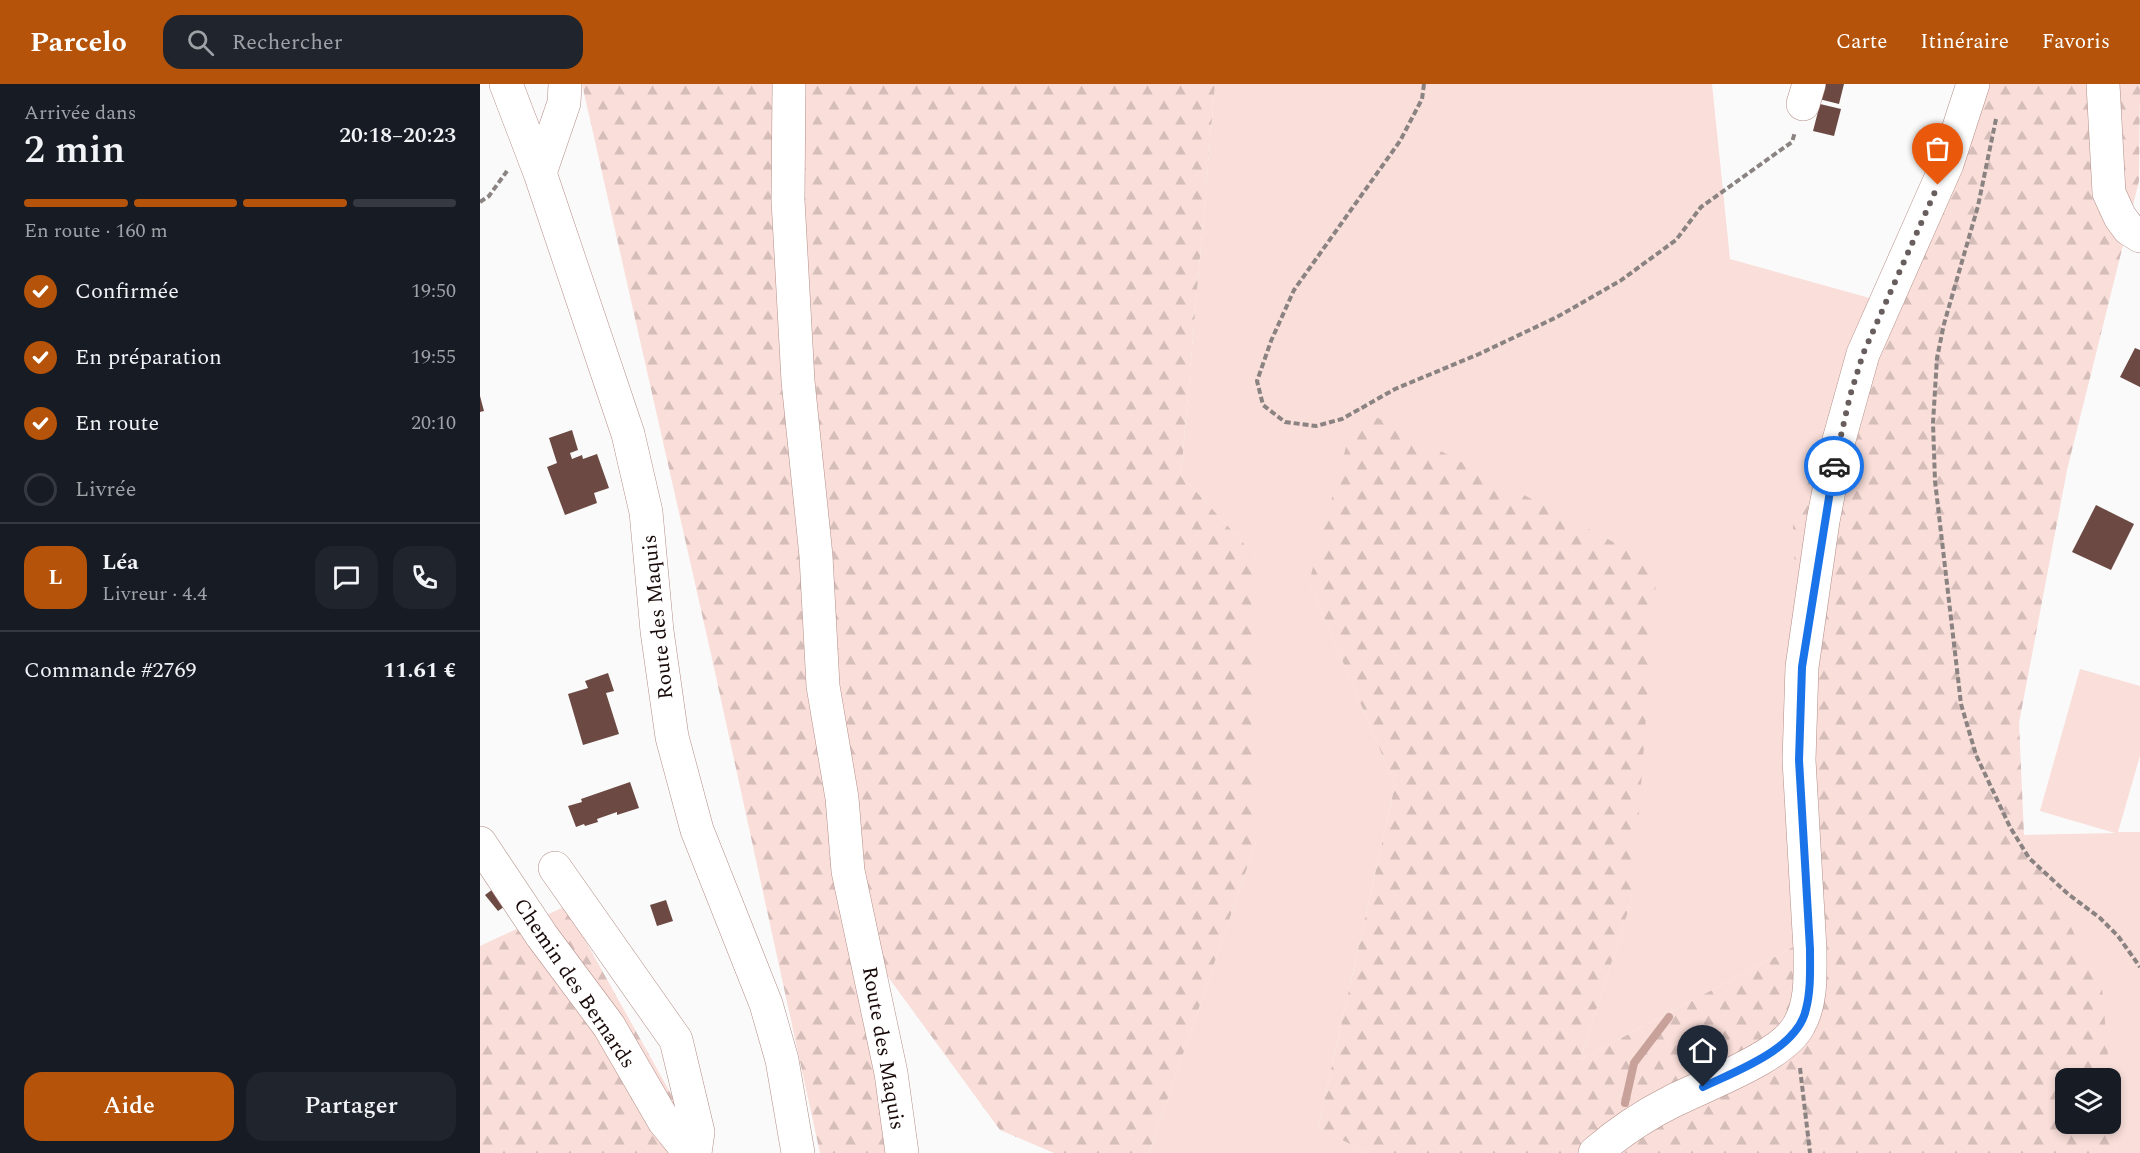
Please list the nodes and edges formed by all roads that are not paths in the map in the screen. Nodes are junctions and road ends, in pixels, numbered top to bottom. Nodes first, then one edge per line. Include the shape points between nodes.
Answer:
1 (506, 84) edge
2 (566, 84) edge
3 (789, 84) edge
4 (1973, 84) edge
5 (2103, 84) edge
6 (540, 173) junction
7 (2135, 232) edge
8 (2140, 261) edge
9 (480, 843) edge
10 (555, 868) dead end
11 (693, 1153) edge
12 (798, 1153) edge
13 (902, 1153) edge
14 (1595, 1153) edge

1 - 6 street, Route des Maquis
2 - 6 street via 564,103
3 - 13 street, Route des Maquis via 788,200 798,381 816,556 824,686 842,798 848,871 891,1073
4 - 14 street via 1947,164 1863,354 1839,440 1823,522 1802,667 1799,760 1810,949 1806,1011 1788,1041 1643,1117
5 - 7 street via 2109,193 2120,217
6 - 12 street, Route des Maquis via 628,434 646,512 672,736 697,830 766,1004 783,1060
7 - 8 street via 2127,236
9 - 11 street, Chemin des Bernards via 609,1026 664,1121
10 - 11 street via 676,1040 698,1132

